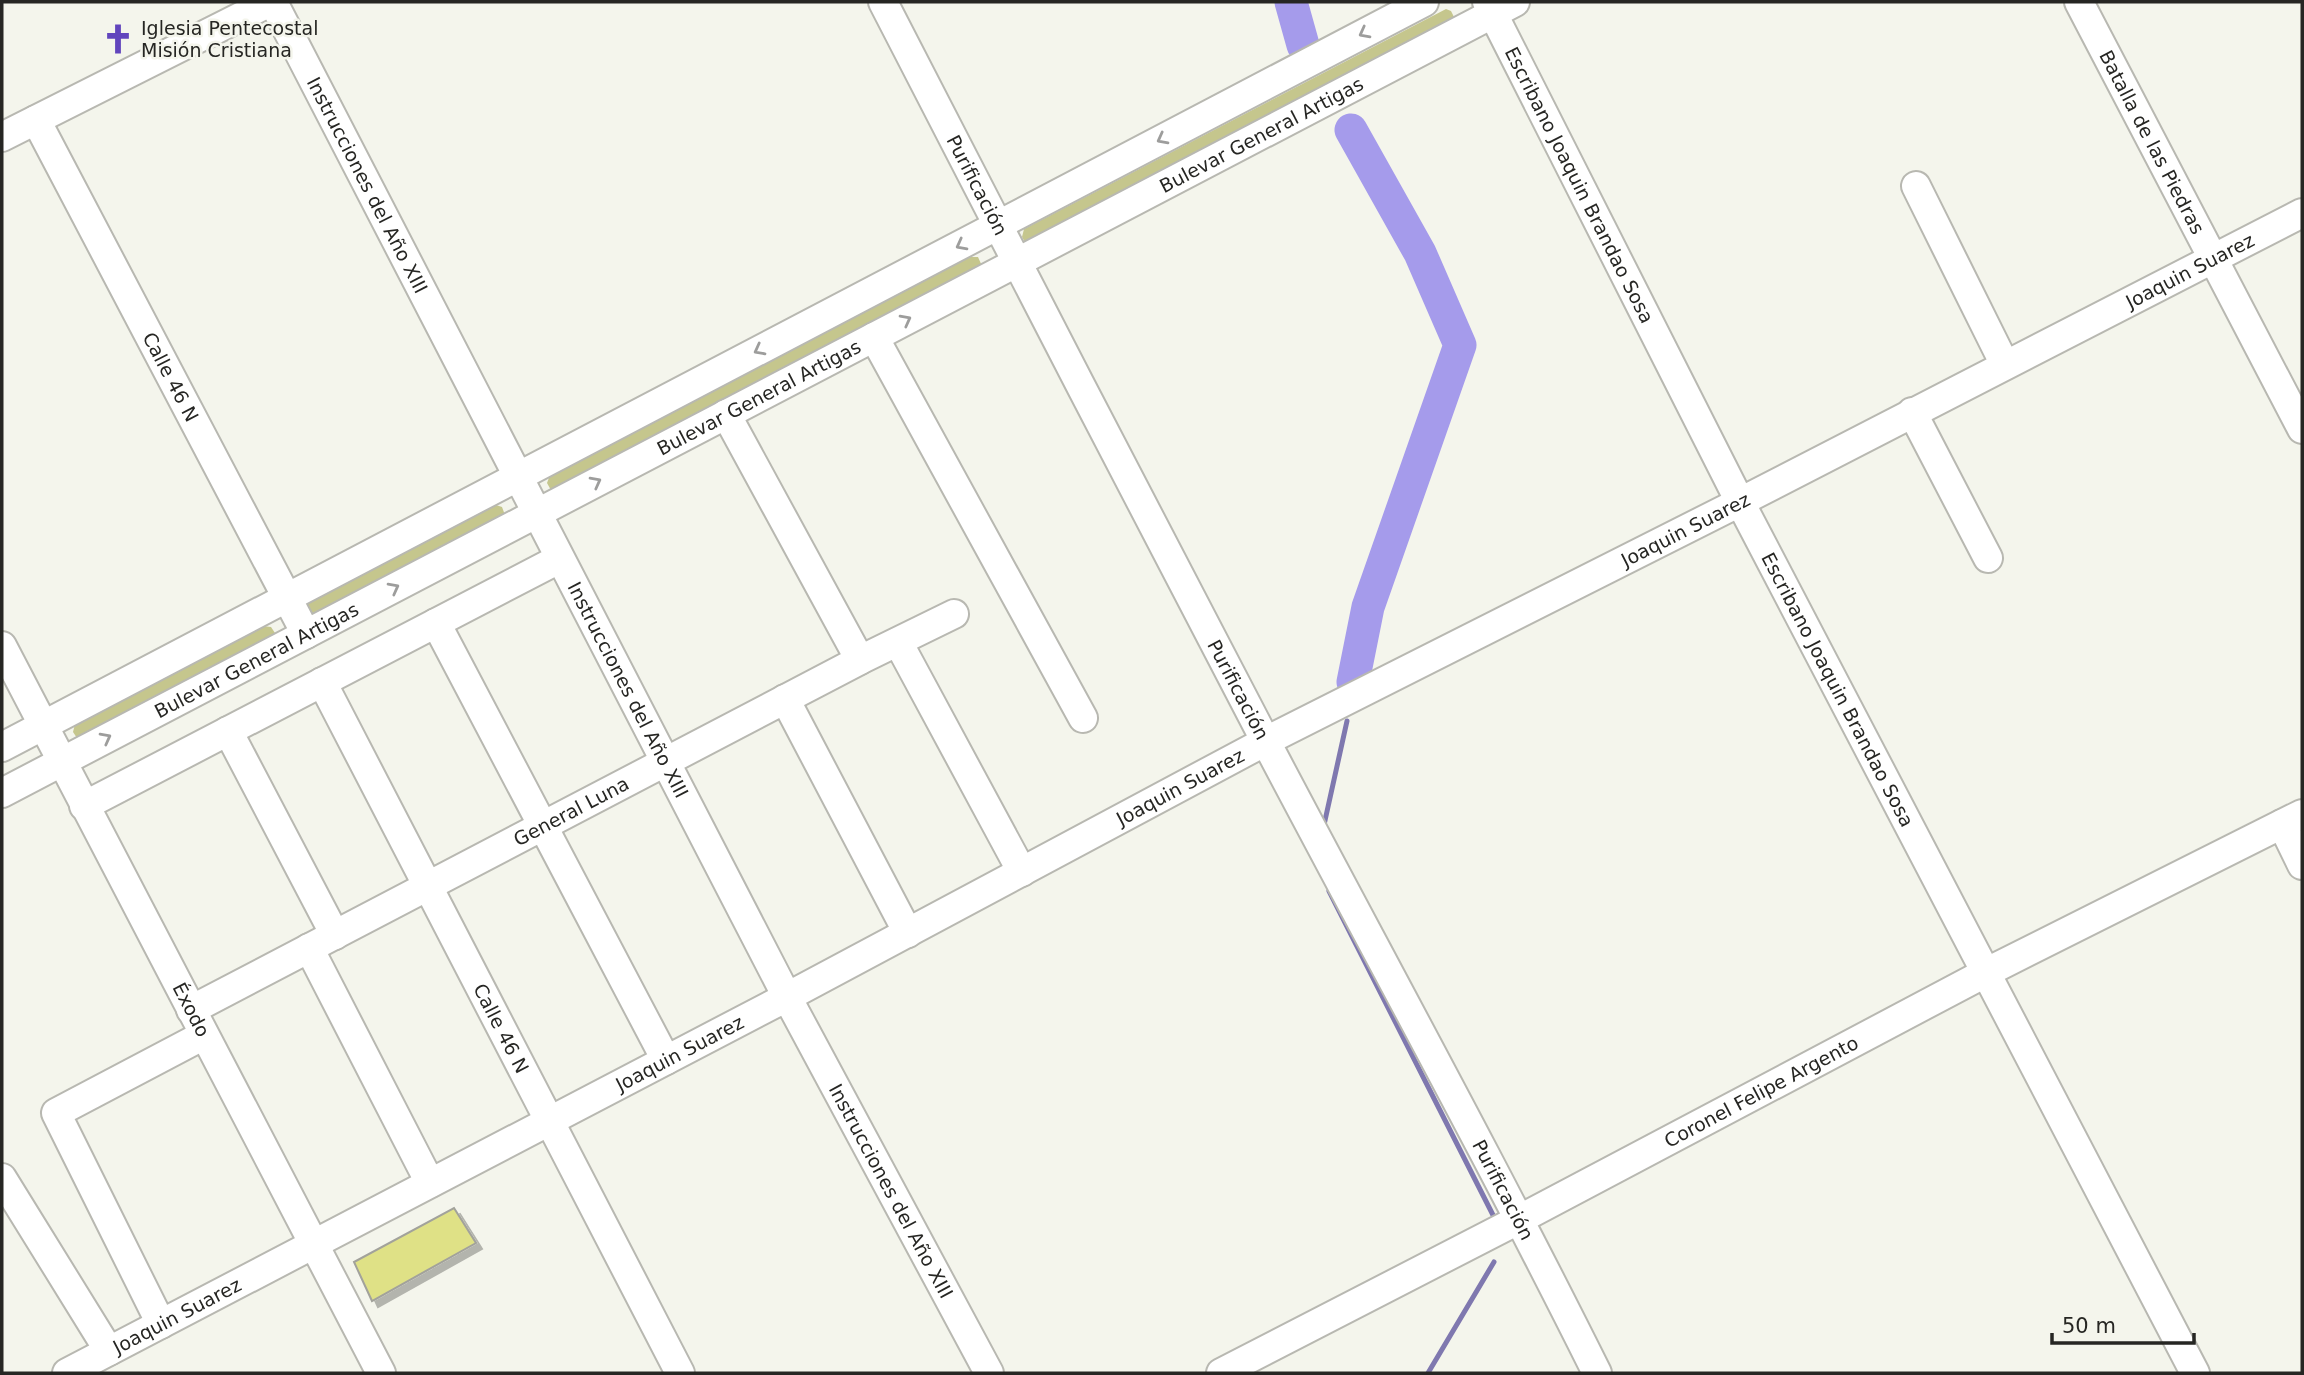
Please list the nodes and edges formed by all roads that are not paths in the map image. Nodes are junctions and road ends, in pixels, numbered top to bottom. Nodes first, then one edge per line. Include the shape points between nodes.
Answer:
1 (271, 2) edge
2 (883, 2) edge
3 (1424, 2) edge
4 (2079, 2) edge
5 (1498, 6) edge
6 (36, 120) junction
7 (2, 137) edge
8 (1916, 186) dead end
9 (2302, 213) edge
10 (998, 225) junction
11 (2213, 259) junction
12 (1016, 262) junction
13 (874, 337) junction
14 (2005, 365) junction
15 (1912, 412) junction
16 (726, 414) junction
17 (2302, 429) edge
18 (518, 477) junction
19 (1740, 502) junction
20 (536, 514) junction
21 (1988, 558) dead end
22 (559, 559) junction
23 (286, 598) junction
24 (954, 614) dead end
25 (436, 623) junction
26 (306, 634) junction
27 (898, 642) junction
28 (2, 646) edge
29 (860, 660) junction
30 (322, 682) junction
31 (785, 699) junction
32 (1083, 718) dead end
33 (43, 726) junction
34 (228, 731) junction
35 (1266, 741) junction
36 (2, 747) edge
37 (61, 762) junction
38 (665, 762) junction
39 (2, 793) edge
40 (84, 806) junction
41 (2292, 819) edge
42 (543, 826) junction
43 (2302, 865) edge
44 (1022, 872) junction
45 (429, 886) junction
46 (908, 933) junction
47 (335, 935) junction
48 (309, 948) junction
49 (1987, 972) junction
50 (787, 997) junction
51 (198, 1022) junction
52 (666, 1060) junction
53 (548, 1121) junction
54 (2, 1178) edge
55 (430, 1183) junction
56 (1520, 1219) junction
57 (313, 1244) junction
58 (161, 1324) junction
59 (109, 1351) junction
60 (74, 1371) edge
61 (381, 1373) edge
62 (680, 1373) edge
63 (989, 1373) edge
64 (1221, 1373) edge
65 (1597, 1373) edge
66 (2195, 1373) edge

1 - 6 street
1 - 18 street, Instrucciones del Año XIII
2 - 10 street, Purificación
3 -> 10 street, Bulevar General Artigas
4 - 11 street, Batalla de las Piedras
5 - 12 street, Bulevar General Artigas
5 - 19 street, Escribano Joaquin Brandao Sosa
6 - 7 street
6 - 23 street, Calle 46 N
8 - 14 street
9 - 11 street, Joaquin Suarez
10 - 12 street, Purificación
10 -> 18 street, Bulevar General Artigas
11 - 14 street, Joaquin Suarez
11 - 17 street, Batalla de las Piedras
13 -> 12 street, Bulevar General Artigas
12 - 35 street, Purificación
13 - 16 street, Bulevar General Artigas
13 - 32 street
14 - 15 street, Joaquin Suarez
15 - 19 street, Joaquin Suarez
15 - 21 street
20 -> 16 street, Bulevar General Artigas
16 - 29 street
18 - 20 street, Instrucciones del Año XIII
18 - 23 street, Bulevar General Artigas
19 - 35 street, Joaquin Suarez
19 - 49 street, Escribano Joaquin Brandao Sosa
20 - 22 street, Instrucciones del Año XIII
26 -> 20 street, Bulevar General Artigas
22 - 25 street
22 - 38 street, Instrucciones del Año XIII
23 - 26 street, Calle 46 N
23 - 33 street, Bulevar General Artigas
24 - 27 street, General Luna
25 - 30 street
25 - 42 street
37 -> 26 street, Bulevar General Artigas
27 - 29 street, General Luna
27 - 44 street
28 - 33 street, Éxodo
29 - 31 street, General Luna
30 - 34 street
30 - 45 street, Calle 46 N
31 - 38 street, General Luna
31 - 46 street
33 - 36 street, Bulevar General Artigas
33 - 37 street, Éxodo
34 - 40 street
34 - 47 street
35 - 44 street, Joaquin Suarez
35 - 56 street, Purificación
37 - 39 street, Bulevar General Artigas
37 - 40 street, Éxodo
38 - 42 street, General Luna
38 - 50 street, Instrucciones del Año XIII
40 - 51 street, Éxodo
41 - 43 street
41 - 49 street, Coronel Felipe Argento
42 - 45 street, General Luna
42 - 52 street
44 - 46 street, Joaquin Suarez
45 - 47 street, General Luna
45 - 53 street, Calle 46 N
46 - 50 street, Joaquin Suarez
47 - 48 street, General Luna
48 - 51 street, General Luna
48 - 55 street
49 - 56 street, Coronel Felipe Argento
49 - 66 street, Escribano Joaquin Brandao Sosa
50 - 52 street, Joaquin Suarez
50 - 63 street, Instrucciones del Año XIII
51 - 57 street, Éxodo
51 - 58 street, General Luna via 55,1113
52 - 53 street, Joaquin Suarez
53 - 55 street, Joaquin Suarez
53 - 62 street, Calle 46 N
54 - 59 street
55 - 57 street, Joaquin Suarez
56 - 64 street, Coronel Felipe Argento
56 - 65 street, Purificación
57 - 58 street, Joaquin Suarez
57 - 61 street, Éxodo
58 - 59 street, Joaquin Suarez
59 - 60 street, Joaquin Suarez

